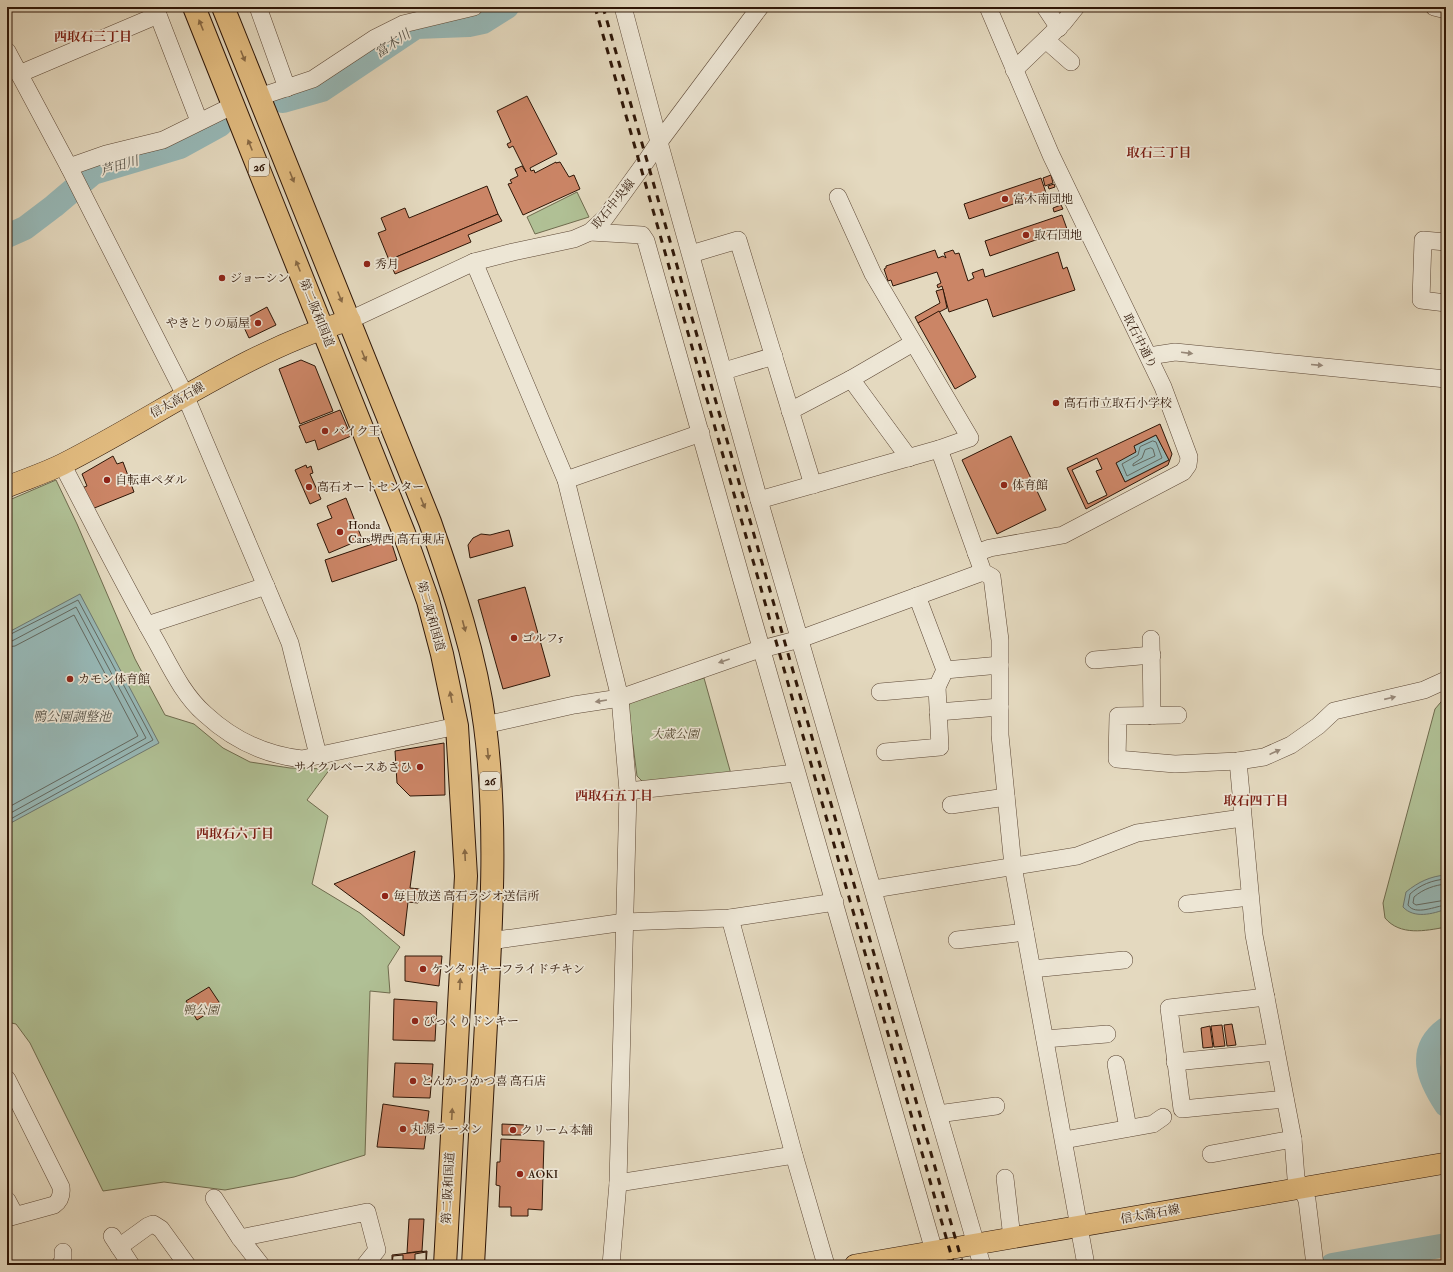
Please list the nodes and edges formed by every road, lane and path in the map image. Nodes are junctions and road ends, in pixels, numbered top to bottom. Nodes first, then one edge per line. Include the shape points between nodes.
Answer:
1 (194, 7) edge
2 (223, 7) edge
3 (258, 7) edge
4 (474, 7) edge
5 (623, 7) edge
6 (760, 7) edge
7 (988, 7) edge
8 (1045, 7) edge
9 (1076, 7) edge
10 (1434, 7) edge
11 (1446, 10) edge
12 (156, 11) edge
13 (1059, 28) junction
14 (1046, 40) junction
15 (7, 51) edge
16 (1071, 62) dead end
17 (1014, 70) junction
18 (20, 74) junction
19 (287, 88) junction
20 (259, 97) junction
21 (234, 105) junction
22 (199, 121) junction
23 (658, 142) junction
24 (75, 179) junction
25 (838, 197) dead end
26 (590, 232) junction
27 (1446, 242) edge
28 (691, 254) junction
29 (474, 262) junction
30 (1446, 303) edge
31 (350, 320) junction
32 (323, 328) junction
33 (913, 343) junction
34 (774, 356) junction
35 (1149, 356) junction
36 (724, 372) junction
37 (851, 379) junction
38 (1446, 379) edge
39 (185, 395) junction
40 (790, 411) junction
41 (701, 433) junction
42 (939, 449) junction
43 (910, 458) junction
44 (62, 464) junction
45 (566, 480) junction
46 (813, 485) junction
47 (7, 487) edge
48 (760, 500) junction
49 (976, 553) junction
50 (983, 572) junction
51 (266, 586) junction
52 (917, 596) junction
53 (147, 625) junction
54 (800, 639) junction
55 (762, 650) junction
56 (1094, 660) dead end
57 (1000, 664) junction
58 (945, 670) junction
59 (1446, 680) edge
60 (937, 687) junction
61 (880, 692) dead end
62 (620, 698) junction
63 (1000, 707) junction
64 (938, 712) junction
65 (1178, 715) dead end
66 (1152, 716) junction
67 (485, 725) junction
68 (457, 726) junction
69 (885, 752) dead end
70 (318, 755) junction
71 (1238, 761) junction
72 (796, 773) junction
73 (628, 791) junction
74 (1006, 797) junction
75 (952, 804) dead end
76 (1242, 818) junction
77 (1013, 866) junction
78 (874, 889) junction
79 (1250, 898) junction
80 (835, 902) junction
81 (1187, 904) dead end
82 (730, 918) junction
83 (625, 922) junction
84 (1025, 932) junction
85 (957, 940) dead end
86 (490, 942) junction
87 (1124, 960) dead end
88 (1032, 969) junction
89 (1266, 997) junction
90 (1107, 1034) dead end
91 (1045, 1039) junction
92 (1276, 1052) junction
93 (1175, 1062) junction
94 (1116, 1064) dead end
95 (8, 1084) edge
96 (1285, 1099) junction
97 (996, 1106) dead end
98 (938, 1114) junction
99 (1163, 1117) dead end
100 (1128, 1128) junction
101 (1293, 1139) junction
102 (1064, 1140) junction
103 (1211, 1154) dead end
104 (794, 1155) junction
105 (1446, 1163) edge
106 (1004, 1178) dead end
107 (618, 1183) junction
108 (1301, 1188) junction
109 (214, 1198) dead end
110 (7, 1200) edge
111 (11, 1216) edge
112 (1080, 1226) junction
113 (240, 1238) junction
114 (1012, 1238) junction
115 (976, 1244) junction
116 (936, 1258) edge
117 (131, 1265) edge
118 (187, 1265) edge
119 (261, 1265) edge
120 (365, 1265) edge
121 (445, 1265) edge
122 (473, 1265) edge
123 (611, 1265) edge
124 (826, 1265) edge
125 (855, 1265) edge
126 (982, 1265) edge
127 (1086, 1265) edge
128 (1315, 1265) edge

21 -> 1 highway, 第二阪和国道 / 26
2 -> 20 highway, 26
3 - 19 street
4 - 19 street via 403,24 375,38 313,79
5 - 23 street
6 - 23 street, 取石中央線
7 - 17 street, 取石中通り
8 - 13 street
9 - 13 street
10 - 11 street
12 - 18 street
12 - 22 street
13 - 14 street
14 - 16 street
14 - 17 street
15 - 18 street
17 - 35 street, 取石中通り via 1051,155
18 - 24 street
19 - 20 street
20 -> 31 highway, 26
21 - 22 street
32 -> 21 highway, 第二阪和国道 / 26
22 - 24 street via 162,140 106,154
23 - 26 street, 取石中央線 via 605,218
23 - 28 street
24 - 39 street
25 - 33 street via 873,274
26 - 29 street, 取石中央線 via 574,239
26 - 41 street via 642,235 646,241
27 - 30 street via 1423,240 1421,300
28 - 34 street via 738,240
28 - 36 street
29 - 31 street, 取石中央線
29 - 45 street
31 - 32 main road, 信太高石線
31 -> 67 highway, 26 via 456,595 471,649
32 - 39 main road, 信太高石線
68 -> 32 highway, 第二阪和国道 / 26 via 428,602 404,533
33 - 37 street
33 - 42 street via 970,438
34 - 36 street
34 - 40 street
35 -> 38 street via 1175,352
35 - 49 street, 取石中通り via 1189,456 1184,472 1063,535 990,548
36 - 48 street
37 - 40 street
37 - 43 street
39 - 44 main road, 信太高石線
39 - 51 street
40 - 46 street
41 - 45 street
41 - 55 street
42 - 43 street
42 - 49 street
43 - 46 street
44 - 47 main road, 信太高石線
44 - 53 street
45 - 62 street
46 - 48 street
48 - 54 street
49 - 50 street
50 - 52 street
50 - 57 street via 992,577 1000,640
51 - 53 street
51 - 70 street via 290,643
52 - 54 street
52 - 58 street
53 - 70 street via 190,697 204,713 234,737 282,757 302,759
54 - 55 street
54 - 78 street
55 -> 62 street
55 - 72 street
56 - 66 street via 1152,647
57 - 58 street
57 - 63 street
58 - 60 street
71 -> 59 street via 1264,757 1290,745 1318,726 1334,711 1424,690
60 - 61 street
60 - 64 street
62 -> 67 street via 574,705
62 - 73 street
63 - 64 street
63 - 74 street
64 - 69 street via 940,747
65 - 66 street
66 - 71 street via 1118,716 1118,759 1175,764
67 -> 86 highway, 26 via 493,858
68 - 70 street
121 -> 68 highway, 第二阪和国道 / 26 via 466,876
71 - 76 street
72 - 73 street
72 - 80 street
73 - 83 street
74 - 75 street
74 - 77 street
76 - 77 street via 1137,833 1077,856
76 - 79 street
77 - 78 street
77 - 84 street
78 - 98 street
79 - 81 street
79 - 89 street via 1254,936
80 - 82 street
80 - 116 street
82 - 83 street
82 - 104 street
83 - 86 street
83 - 107 street
84 - 85 street
84 - 88 street
86 - 122 highway, 26
87 - 88 street
88 - 91 street
89 - 92 street
89 - 93 street via 1169,1008
90 - 91 street
91 - 102 street
92 - 93 street
92 - 96 street
93 - 96 street via 1182,1109
94 - 100 street
95 - 111 street via 62,1193 54,1205
96 - 101 street
97 - 98 street
98 - 115 street
99 - 100 street via 1153,1124
100 - 102 street
101 - 103 street
101 - 108 street via 1296,1178
102 - 112 street
104 - 107 street
104 - 124 street
105 - 108 main road, 信太高石線
106 - 114 street
107 - 123 street
108 - 112 main road, 信太高石線
108 - 128 street via 1307,1200
109 - 113 street
110 - 111 street
112 - 114 main road, 信太高石線
112 - 127 street
113 - 119 street
113 - 120 street via 367,1212 377,1250
114 - 115 main road, 信太高石線
115 - 116 main road, 信太高石線
115 - 126 street
116 - 125 main road, 信太高石線
117 - 118 street via 115,1242 153,1224 161,1228

